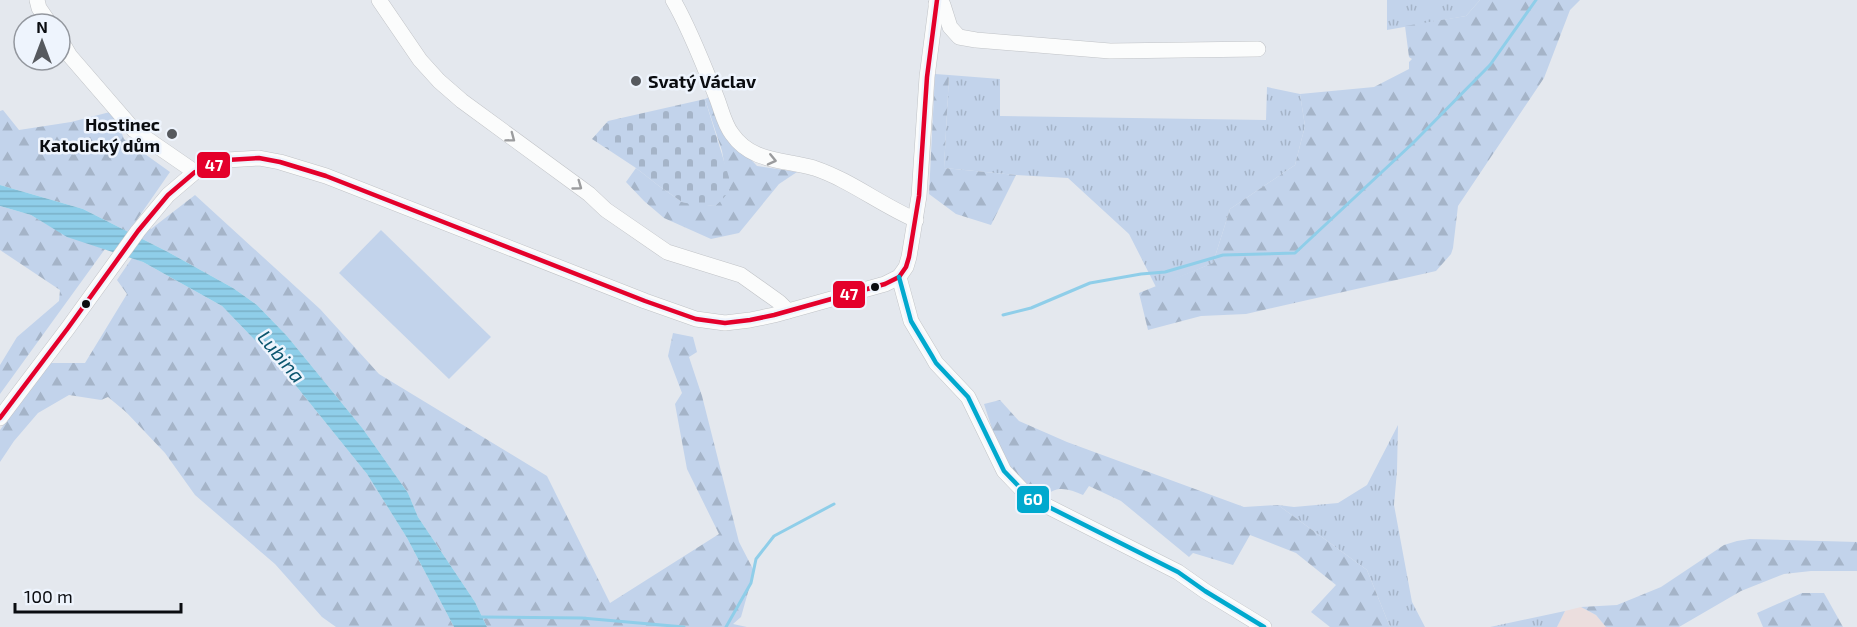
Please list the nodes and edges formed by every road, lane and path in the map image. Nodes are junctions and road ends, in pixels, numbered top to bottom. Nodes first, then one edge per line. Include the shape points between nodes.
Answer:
1 (379, 0) edge
2 (673, 0) edge
3 (936, 2) edge
4 (1258, 49) dead end
5 (72, 58) edge
6 (195, 172) junction
7 (916, 220) junction
8 (899, 277) junction
9 (788, 311) junction
10 (0, 418) edge
11 (1264, 627) edge

1 -> 9 street via 439,81 492,124 667,252 741,275
2 -> 7 street via 731,134 749,151 823,172
3 - 4 street via 943,5 950,27 959,37 976,40 1110,51
3 - 7 street
5 - 6 street via 134,130
6 - 9 street via 239,158 280,162 326,176 696,319 731,322
6 - 10 street via 168,195 138,231
7 - 8 street via 906,267
8 - 9 street
8 - 11 street via 911,321 934,360 968,397 1004,471 1029,498 1178,572

